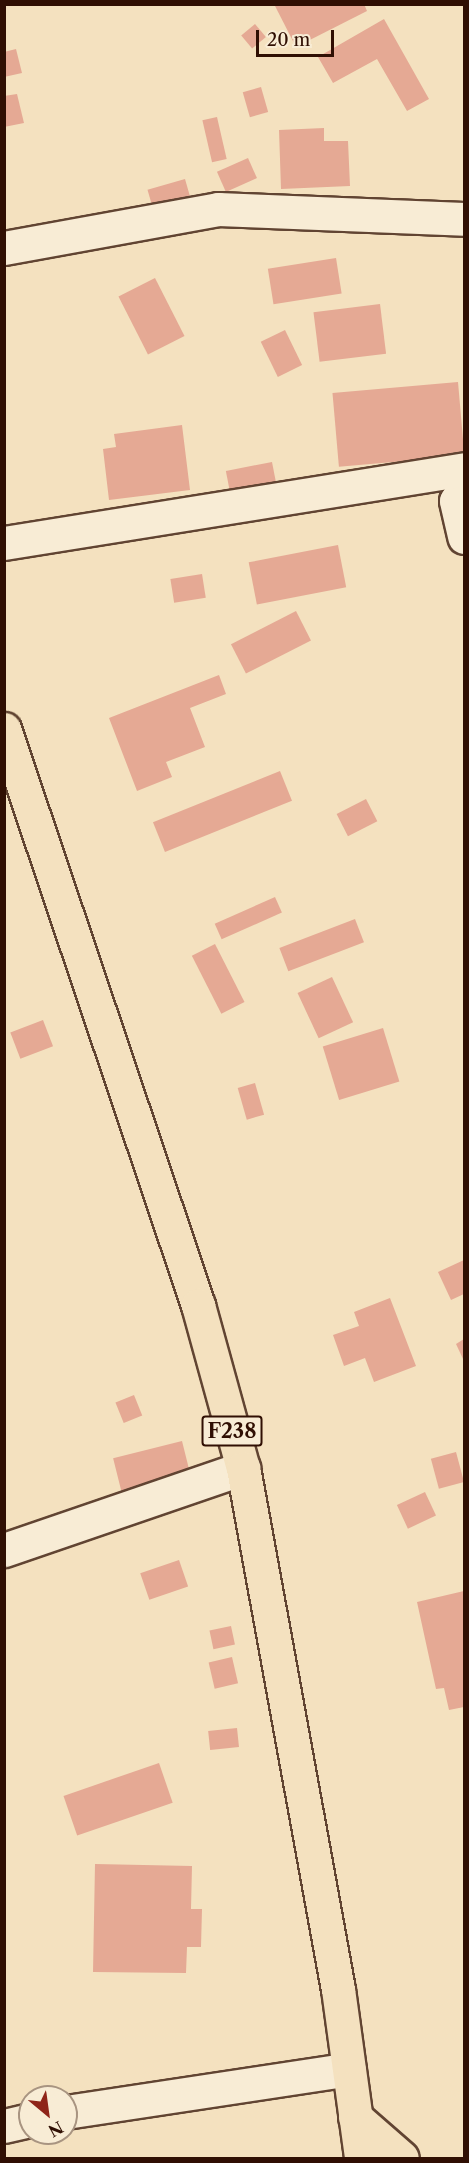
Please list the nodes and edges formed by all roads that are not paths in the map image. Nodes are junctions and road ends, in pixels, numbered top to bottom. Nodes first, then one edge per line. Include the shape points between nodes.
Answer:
1 (465, 219) edge
2 (4, 248) edge
3 (465, 469) edge
4 (465, 489) edge
5 (465, 537) edge
6 (4, 543) edge
7 (4, 729) edge
8 (243, 1468) junction
9 (4, 1550) edge
10 (349, 2069) junction
11 (78, 2110) edge
12 (355, 2117) junction
13 (361, 2158) edge
14 (402, 2158) edge

1 - 2 street via 218,209
3 - 6 street
4 - 5 street via 456,501
7 - 8 main road, F238 via 198,1305
8 - 9 street
8 - 10 main road, F238
10 - 11 street
10 - 12 main road, F238
12 - 13 main road, F238
12 - 14 main road

